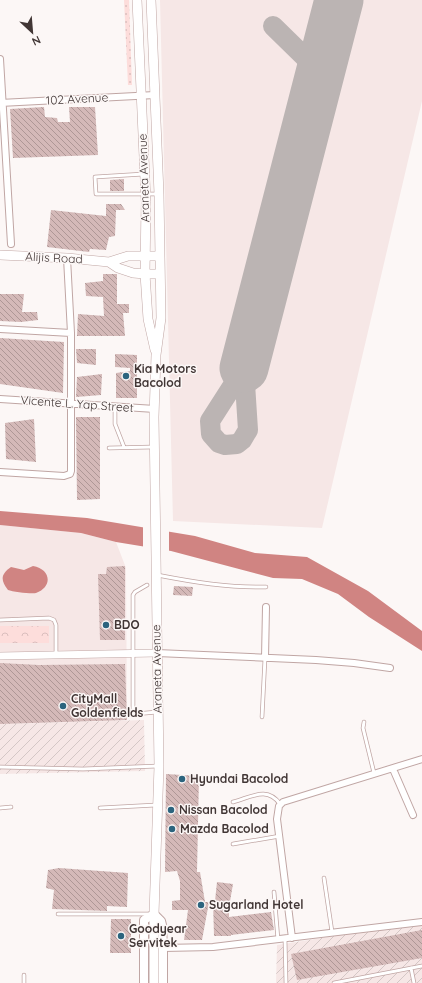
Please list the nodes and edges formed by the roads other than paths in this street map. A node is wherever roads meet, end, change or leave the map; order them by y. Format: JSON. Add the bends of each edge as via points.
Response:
{"nodes":[{"id":1,"x":137,"y":0,"type":"edge"},
{"id":2,"x":151,"y":0,"type":"edge"},
{"id":3,"x":0,"y":59,"type":"edge"},
{"id":4,"x":141,"y":95,"type":"junction"},
{"id":5,"x":155,"y":95,"type":"junction"},
{"id":6,"x":2,"y":103,"type":"edge"},
{"id":7,"x":3,"y":173,"type":"edge"},
{"id":8,"x":145,"y":174,"type":"junction"},
{"id":9,"x":145,"y":193,"type":"junction"},
{"id":10,"x":159,"y":194,"type":"junction"},
{"id":11,"x":11,"y":244,"type":"dead end"},
{"id":12,"x":0,"y":255,"type":"edge"},
{"id":13,"x":145,"y":256,"type":"junction"},
{"id":14,"x":160,"y":256,"type":"junction"},
{"id":15,"x":66,"y":258,"type":"junction"},
{"id":16,"x":109,"y":262,"type":"junction"},
{"id":17,"x":145,"y":274,"type":"junction"},
{"id":18,"x":160,"y":274,"type":"junction"},
{"id":19,"x":0,"y":329,"type":"edge"},
{"id":20,"x":71,"y":333,"type":"junction"},
{"id":21,"x":156,"y":355,"type":"junction"},
{"id":22,"x":0,"y":399,"type":"edge"},
{"id":23,"x":71,"y":403,"type":"junction"},
{"id":24,"x":115,"y":407,"type":"junction"},
{"id":25,"x":155,"y":410,"type":"junction"},
{"id":26,"x":155,"y":447,"type":"junction"},
{"id":27,"x":110,"y":448,"type":"dead end"},
{"id":28,"x":124,"y":448,"type":"junction"},
{"id":29,"x":0,"y":472,"type":"edge"},
{"id":30,"x":157,"y":575,"type":"junction"},
{"id":31,"x":147,"y":585,"type":"dead end"},
{"id":32,"x":266,"y":587,"type":"dead end"},
{"id":33,"x":266,"y":607,"type":"dead end"},
{"id":34,"x":0,"y":620,"type":"edge"},
{"id":35,"x":133,"y":653,"type":"junction"},
{"id":36,"x":157,"y":653,"type":"junction"},
{"id":37,"x":56,"y":655,"type":"junction"},
{"id":38,"x":0,"y":656,"type":"edge"},
{"id":39,"x":265,"y":658,"type":"junction"},
{"id":40,"x":390,"y":668,"type":"dead end"},
{"id":41,"x":158,"y":712,"type":"junction"},
{"id":42,"x":262,"y":717,"type":"dead end"},
{"id":43,"x":364,"y":722,"type":"dead end"},
{"id":44,"x":422,"y":759,"type":"edge"},
{"id":45,"x":159,"y":766,"type":"junction"},
{"id":46,"x":0,"y":767,"type":"edge"},
{"id":47,"x":393,"y":769,"type":"junction"},
{"id":48,"x":375,"y":775,"type":"junction"},
{"id":49,"x":234,"y":802,"type":"dead end"},
{"id":50,"x":280,"y":804,"type":"junction"},
{"id":51,"x":158,"y":805,"type":"junction"},
{"id":52,"x":11,"y":807,"type":"dead end"},
{"id":53,"x":0,"y":808,"type":"edge"},
{"id":54,"x":100,"y":808,"type":"dead end"},
{"id":55,"x":413,"y":815,"type":"dead end"},
{"id":56,"x":280,"y":836,"type":"junction"},
{"id":57,"x":233,"y":844,"type":"dead end"},
{"id":58,"x":324,"y":878,"type":"dead end"},
{"id":59,"x":274,"y":892,"type":"dead end"},
{"id":60,"x":58,"y":914,"type":"dead end"},
{"id":61,"x":154,"y":914,"type":"junction"},
{"id":62,"x":422,"y":922,"type":"edge"},
{"id":63,"x":332,"y":934,"type":"junction"},
{"id":64,"x":292,"y":938,"type":"junction"},
{"id":65,"x":282,"y":940,"type":"junction"},
{"id":66,"x":163,"y":948,"type":"junction"},
{"id":67,"x":422,"y":966,"type":"edge"},
{"id":68,"x":411,"y":968,"type":"junction"},
{"id":69,"x":24,"y":975,"type":"dead end"},
{"id":70,"x":24,"y":983,"type":"edge"},
{"id":71,"x":144,"y":983,"type":"edge"},
{"id":72,"x":154,"y":983,"type":"edge"},
{"id":73,"x":163,"y":983,"type":"edge"},
{"id":74,"x":286,"y":983,"type":"edge"},
{"id":75,"x":334,"y":983,"type":"edge"},
{"id":76,"x":414,"y":983,"type":"edge"}],
"edges":[{"from":1,"to":4,"type":"main road","name":"Araneta Avenue"},
{"from":2,"to":5,"type":"main road","name":"Araneta Avenue"},
{"from":3,"to":6,"type":"street"},
{"from":4,"to":5,"type":"street","name":"102 Avenue"},
{"from":4,"to":6,"type":"street","name":"102 Avenue"},
{"from":4,"to":8,"type":"main road","name":"Araneta Avenue"},
{"from":5,"to":10,"type":"main road","name":"Araneta Avenue"},
{"from":6,"to":7,"type":"street"},
{"from":7,"to":11,"type":"street"},
{"from":8,"to":9,"type":"main road","name":"Araneta Avenue"},
{"from":8,"to":9,"type":"lane","via":[[95,177],[96,194]]},
{"from":9,"to":10,"type":"lane"},
{"from":9,"to":13,"type":"main road","name":"Araneta Avenue"},
{"from":10,"to":14,"type":"main road","name":"Araneta Avenue"},
{"from":12,"to":15,"type":"main road","name":"Alijis Road"},
{"from":13,"to":14,"type":"main road","name":"Alijis Road"},
{"from":13,"to":16,"type":"main road","name":"Alijis Road","via":[[128,256]]},
{"from":13,"to":17,"type":"main road","name":"Araneta Avenue"},
{"from":14,"to":18,"type":"main road","name":"Araneta Avenue"},
{"from":15,"to":16,"type":"main road","name":"Alijis Road"},
{"from":15,"to":20,"type":"street"},
{"from":16,"to":17,"type":"main road","name":"Alijis Road","via":[[126,271]]},
{"from":17,"to":18,"type":"main road","name":"Alijis Road"},
{"from":17,"to":21,"type":"main road","name":"Araneta Avenue","via":[[148,319]]},
{"from":18,"to":21,"type":"main road","name":"Araneta Avenue","via":[[161,318]]},
{"from":19,"to":20,"type":"street"},
{"from":20,"to":23,"type":"street"},
{"from":21,"to":25,"type":"main road","name":"Araneta Avenue"},
{"from":22,"to":23,"type":"street","name":"Vicente L. Yap Street"},
{"from":23,"to":24,"type":"street","name":"Vicente L. Yap Street"},
{"from":23,"to":29,"type":"street","via":[[70,474],[64,476]]},
{"from":24,"to":25,"type":"street","name":"Vicente L. Yap Street"},
{"from":24,"to":28,"type":"lane","via":[[115,424]]},
{"from":25,"to":26,"type":"main road","name":"Araneta Avenue"},
{"from":26,"to":28,"type":"lane"},
{"from":26,"to":30,"type":"main road","name":"Araneta Avenue"},
{"from":27,"to":28,"type":"lane"},
{"from":30,"to":32,"type":"lane","via":[[205,584],[244,588]]},
{"from":30,"to":36,"type":"main road","name":"Araneta Avenue"},
{"from":31,"to":35,"type":"lane","via":[[133,595]]},
{"from":33,"to":39,"type":"street"},
{"from":34,"to":37,"type":"lane","via":[[54,620]]},
{"from":35,"to":36,"type":"street"},
{"from":35,"to":37,"type":"street"},
{"from":35,"to":41,"type":"lane","via":[[133,713]]},
{"from":36,"to":39,"type":"street"},
{"from":36,"to":41,"type":"main road","name":"Araneta Avenue"},
{"from":37,"to":38,"type":"street"},
{"from":39,"to":40,"type":"street","via":[[354,663]]},
{"from":39,"to":42,"type":"lane"},
{"from":41,"to":45,"type":"main road","name":"Araneta Avenue"},
{"from":43,"to":48,"type":"lane","via":[[363,728]]},
{"from":44,"to":47,"type":"street"},
{"from":45,"to":46,"type":"lane","via":[[83,769]]},
{"from":45,"to":51,"type":"main road","name":"Araneta Avenue"},
{"from":47,"to":48,"type":"street"},
{"from":47,"to":55,"type":"street"},
{"from":48,"to":50,"type":"street"},
{"from":49,"to":50,"type":"lane","via":[[265,793],[275,797]]},
{"from":50,"to":56,"type":"street","via":[[277,808]]},
{"from":51,"to":54,"type":"lane"},
{"from":51,"to":61,"type":"main road","name":"Araneta Avenue"},
{"from":52,"to":53,"type":"lane"},
{"from":56,"to":57,"type":"lane"},
{"from":56,"to":64,"type":"street"},
{"from":58,"to":63,"type":"lane"},
{"from":59,"to":65,"type":"lane"},
{"from":60,"to":61,"type":"lane"},
{"from":61,"to":66,"type":"main road","via":[[161,922]]},
{"from":61,"to":71,"type":"main road","via":[[144,920]]},
{"from":61,"to":72,"type":"main road","name":"Araneta Avenue"},
{"from":62,"to":63,"type":"street"},
{"from":63,"to":64,"type":"street"},
{"from":64,"to":65,"type":"street"},
{"from":65,"to":66,"type":"street","via":[[213,947]]},
{"from":65,"to":74,"type":"lane"},
{"from":66,"to":73,"type":"main road"},
{"from":67,"to":68,"type":"lane"},
{"from":68,"to":75,"type":"lane"},
{"from":68,"to":76,"type":"lane"},
{"from":69,"to":70,"type":"lane"}]}
